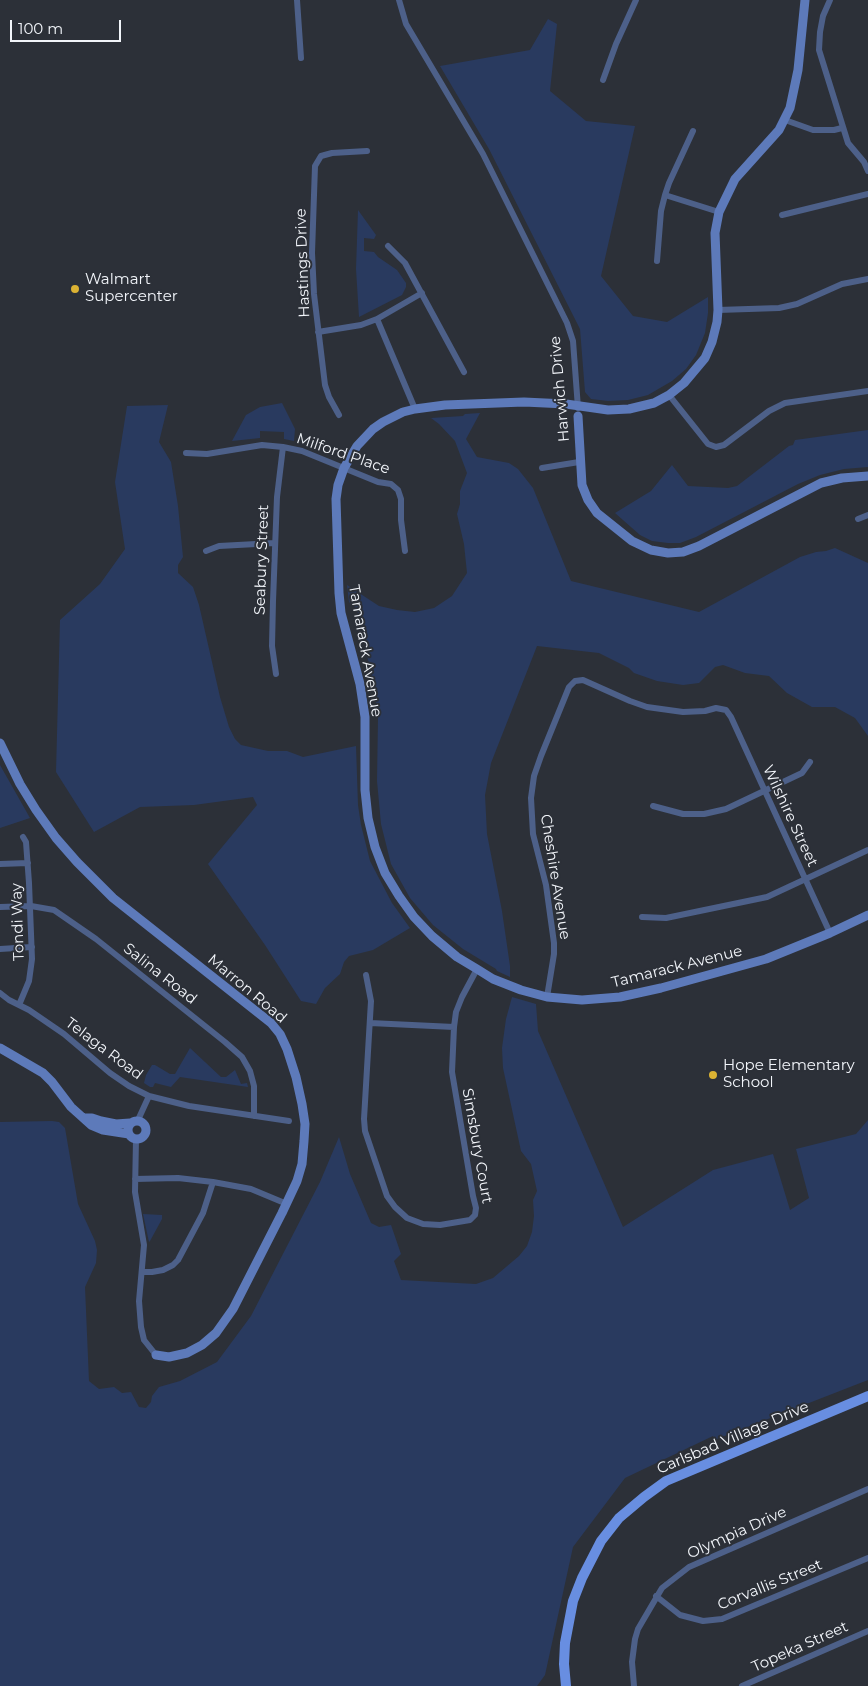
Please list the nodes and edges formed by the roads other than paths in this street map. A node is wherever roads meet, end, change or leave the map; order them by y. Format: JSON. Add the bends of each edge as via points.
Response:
{"nodes":[{"id":1,"x":297,"y":0,"type":"edge"},
{"id":2,"x":399,"y":0,"type":"edge"},
{"id":3,"x":636,"y":0,"type":"edge"},
{"id":4,"x":805,"y":0,"type":"edge"},
{"id":5,"x":830,"y":0,"type":"edge"},
{"id":6,"x":301,"y":58,"type":"dead end"},
{"id":7,"x":603,"y":80,"type":"dead end"},
{"id":8,"x":785,"y":120,"type":"junction"},
{"id":9,"x":842,"y":128,"type":"junction"},
{"id":10,"x":693,"y":131,"type":"dead end"},
{"id":11,"x":367,"y":151,"type":"dead end"},
{"id":12,"x":868,"y":171,"type":"edge"},
{"id":13,"x":868,"y":194,"type":"edge"},
{"id":14,"x":665,"y":195,"type":"junction"},
{"id":15,"x":719,"y":212,"type":"junction"},
{"id":16,"x":782,"y":215,"type":"dead end"},
{"id":17,"x":388,"y":246,"type":"dead end"},
{"id":18,"x":657,"y":261,"type":"dead end"},
{"id":19,"x":868,"y":279,"type":"edge"},
{"id":20,"x":422,"y":293,"type":"junction"},
{"id":21,"x":718,"y":310,"type":"junction"},
{"id":22,"x":376,"y":320,"type":"junction"},
{"id":23,"x":318,"y":332,"type":"junction"},
{"id":24,"x":464,"y":372,"type":"dead end"},
{"id":25,"x":868,"y":390,"type":"edge"},
{"id":26,"x":669,"y":395,"type":"junction"},
{"id":27,"x":578,"y":406,"type":"junction"},
{"id":28,"x":415,"y":408,"type":"junction"},
{"id":29,"x":339,"y":415,"type":"dead end"},
{"id":30,"x":578,"y":416,"type":"joint"},
{"id":31,"x":283,"y":447,"type":"junction"},
{"id":32,"x":186,"y":452,"type":"dead end"},
{"id":33,"x":579,"y":462,"type":"junction"},
{"id":34,"x":344,"y":468,"type":"junction"},
{"id":35,"x":542,"y":468,"type":"dead end"},
{"id":36,"x":868,"y":476,"type":"edge"},
{"id":37,"x":868,"y":515,"type":"edge"},
{"id":38,"x":858,"y":519,"type":"dead end"},
{"id":39,"x":275,"y":543,"type":"junction"},
{"id":40,"x":405,"y":551,"type":"dead end"},
{"id":41,"x":206,"y":552,"type":"dead end"},
{"id":42,"x":276,"y":674,"type":"dead end"},
{"id":43,"x":726,"y":710,"type":"joint"},
{"id":44,"x":0,"y":743,"type":"edge"},
{"id":45,"x":810,"y":762,"type":"dead end"},
{"id":46,"x":764,"y":791,"type":"junction"},
{"id":47,"x":654,"y":806,"type":"dead end"},
{"id":48,"x":23,"y":837,"type":"dead end"},
{"id":49,"x":868,"y":850,"type":"edge"},
{"id":50,"x":28,"y":863,"type":"junction"},
{"id":51,"x":0,"y":864,"type":"edge"},
{"id":52,"x":805,"y":879,"type":"junction"},
{"id":53,"x":31,"y":906,"type":"junction"},
{"id":54,"x":0,"y":907,"type":"edge"},
{"id":55,"x":868,"y":915,"type":"edge"},
{"id":56,"x":642,"y":917,"type":"dead end"},
{"id":57,"x":830,"y":933,"type":"junction"},
{"id":58,"x":0,"y":948,"type":"edge"},
{"id":59,"x":32,"y":948,"type":"junction"},
{"id":60,"x":477,"y":969,"type":"junction"},
{"id":61,"x":366,"y":975,"type":"dead end"},
{"id":62,"x":0,"y":993,"type":"edge"},
{"id":63,"x":548,"y":997,"type":"junction"},
{"id":64,"x":19,"y":1005,"type":"junction"},
{"id":65,"x":370,"y":1023,"type":"junction"},
{"id":66,"x":454,"y":1027,"type":"junction"},
{"id":67,"x":0,"y":1048,"type":"edge"},
{"id":68,"x":149,"y":1096,"type":"junction"},
{"id":69,"x":254,"y":1116,"type":"junction"},
{"id":70,"x":85,"y":1118,"type":"junction"},
{"id":71,"x":134,"y":1122,"type":"junction"},
{"id":72,"x":289,"y":1122,"type":"dead end"},
{"id":73,"x":132,"y":1136,"type":"junction"},
{"id":74,"x":135,"y":1179,"type":"junction"},
{"id":75,"x":213,"y":1182,"type":"junction"},
{"id":76,"x":287,"y":1204,"type":"junction"},
{"id":77,"x":142,"y":1272,"type":"junction"},
{"id":78,"x":156,"y":1355,"type":"joint"},
{"id":79,"x":868,"y":1396,"type":"edge"},
{"id":80,"x":868,"y":1489,"type":"edge"},
{"id":81,"x":868,"y":1558,"type":"edge"},
{"id":82,"x":656,"y":1596,"type":"junction"},
{"id":83,"x":868,"y":1631,"type":"edge"},
{"id":84,"x":566,"y":1686,"type":"edge"},
{"id":85,"x":634,"y":1686,"type":"edge"},
{"id":86,"x":742,"y":1686,"type":"edge"}],
"edges":[{"from":1,"to":6,"type":"street"},
{"from":2,"to":27,"type":"street","name":"Harwich Drive","via":[[406,24],[484,154],[567,323],[573,341]]},
{"from":3,"to":7,"type":"street"},
{"from":4,"to":8,"type":"main road","name":"Tamarack Avenue","via":[[795,90]]},
{"from":5,"to":9,"type":"street","via":[[823,16],[819,50]]},
{"from":8,"to":9,"type":"street","via":[[812,130]]},
{"from":8,"to":15,"type":"main road","name":"Tamarack Avenue","via":[[735,178]]},
{"from":9,"to":12,"type":"street"},
{"from":10,"to":14,"type":"street"},
{"from":11,"to":23,"type":"street","name":"Hastings Drive","via":[[321,156],[315,166],[312,253]]},
{"from":13,"to":16,"type":"street"},
{"from":14,"to":15,"type":"street"},
{"from":14,"to":18,"type":"street"},
{"from":15,"to":21,"type":"main road","name":"Tamarack Avenue","via":[[715,233]]},
{"from":17,"to":20,"type":"street","via":[[405,263]]},
{"from":19,"to":21,"type":"street","via":[[842,284],[797,304],[779,308]]},
{"from":20,"to":22,"type":"street"},
{"from":20,"to":24,"type":"street"},
{"from":21,"to":26,"type":"main road","name":"Tamarack Avenue","via":[[712,342],[705,358]]},
{"from":22,"to":23,"type":"street"},
{"from":22,"to":28,"type":"street"},
{"from":23,"to":29,"type":"street","name":"Hastings Drive","via":[[325,385]]},
{"from":25,"to":26,"type":"street","via":[[785,403],[724,445],[716,447],[708,444]]},
{"from":26,"to":27,"type":"main road","name":"Tamarack Avenue","via":[[654,403],[629,409]]},
{"from":27,"to":28,"type":"main road","name":"Tamarack Avenue","via":[[524,402]]},
{"from":27,"to":30,"type":"street","name":"Harwich Drive"},
{"from":28,"to":34,"type":"main road","name":"Tamarack Avenue","via":[[373,429],[357,446]]},
{"from":30,"to":33,"type":"main road","name":"Harwich Drive"},
{"from":31,"to":32,"type":"street","name":"Milford Place","via":[[262,445],[207,454]]},
{"from":31,"to":34,"type":"street","name":"Milford Place"},
{"from":31,"to":39,"type":"street","name":"Seabury Street"},
{"from":33,"to":35,"type":"street"},
{"from":33,"to":36,"type":"main road","name":"Harwich Drive","via":[[582,485],[597,513],[632,541],[651,550],[668,553],[699,546],[821,484]]},
{"from":34,"to":40,"type":"street","name":"Milford Place","via":[[391,484],[398,490],[402,499]]},
{"from":34,"to":60,"type":"main road","name":"Tamarack Avenue","via":[[336,499],[338,593],[365,717],[365,790],[375,847],[386,873],[414,917],[457,957]]},
{"from":37,"to":38,"type":"street"},
{"from":39,"to":41,"type":"street","via":[[219,546]]},
{"from":39,"to":42,"type":"street","name":"Seabury Street","via":[[272,646]]},
{"from":43,"to":46,"type":"street","name":"Wilshire Street"},
{"from":43,"to":63,"type":"street","name":"Cheshire Avenue","via":[[683,712],[647,707],[584,680],[575,681],[569,688],[534,776],[531,798],[533,834],[546,885],[554,943]]},
{"from":44,"to":76,"type":"main road","name":"Marron Road","via":[[36,810],[92,880],[280,1034],[296,1077],[305,1124],[302,1164]]},
{"from":45,"to":46,"type":"street","via":[[802,774]]},
{"from":46,"to":47,"type":"street","via":[[726,809],[704,814],[683,814]]},
{"from":46,"to":52,"type":"street","name":"Wilshire Street"},
{"from":48,"to":50,"type":"street","name":"Tondi Way"},
{"from":49,"to":52,"type":"street"},
{"from":50,"to":51,"type":"street"},
{"from":50,"to":53,"type":"street","name":"Tondi Way"},
{"from":52,"to":56,"type":"street","via":[[752,901],[666,918]]},
{"from":52,"to":57,"type":"street","name":"Wilshire Street"},
{"from":53,"to":54,"type":"street","name":"Salina Road"},
{"from":53,"to":59,"type":"street","name":"Tondi Way"},
{"from":53,"to":69,"type":"street","name":"Salina Road","via":[[54,910],[72,921],[242,1057],[254,1086]]},
{"from":55,"to":57,"type":"main road","name":"Tamarack Avenue"},
{"from":57,"to":63,"type":"main road","name":"Tamarack Avenue","via":[[766,959],[661,988],[620,997],[582,1000]]},
{"from":58,"to":59,"type":"street"},
{"from":59,"to":64,"type":"street","name":"Tondi Way","via":[[30,981]]},
{"from":60,"to":63,"type":"main road","name":"Tamarack Avenue","via":[[493,979]]},
{"from":60,"to":66,"type":"street","name":"Simsbury Court","via":[[456,1012]]},
{"from":61,"to":65,"type":"street","name":"Simsbury Court","via":[[371,1001]]},
{"from":62,"to":64,"type":"street","name":"Telaga Road"},
{"from":64,"to":68,"type":"street","name":"Telaga Road","via":[[64,1034],[110,1073]]},
{"from":65,"to":66,"type":"street"},
{"from":65,"to":66,"type":"street","name":"Simsbury Court","via":[[366,1131],[387,1196],[407,1218],[422,1224],[470,1220],[475,1215],[453,1082]]},
{"from":67,"to":70,"type":"main road","via":[[42,1073],[71,1107]]},
{"from":68,"to":69,"type":"street","name":"Telaga Road"},
{"from":68,"to":71,"type":"street"},
{"from":69,"to":72,"type":"street","name":"Telaga Road"},
{"from":70,"to":71,"type":"main road","via":[[116,1124]]},
{"from":70,"to":73,"type":"main road","via":[[97,1128]]},
{"from":71,"to":73,"type":"main road","via":[[128,1128]]},
{"from":71,"to":73,"type":"main road","via":[[145,1125],[146,1131],[143,1136]]},
{"from":73,"to":74,"type":"street"},
{"from":74,"to":75,"type":"street","via":[[178,1178]]},
{"from":74,"to":77,"type":"street","via":[[136,1206],[144,1245]]},
{"from":75,"to":76,"type":"street","via":[[251,1189]]},
{"from":75,"to":77,"type":"street","via":[[203,1213],[178,1260],[163,1270]]},
{"from":76,"to":78,"type":"main road","name":"Marron Road","via":[[233,1309],[216,1332],[187,1353],[168,1357]]},
{"from":77,"to":78,"type":"street","via":[[140,1327],[144,1340]]},
{"from":79,"to":84,"type":"main road","name":"Carlsbad Village Drive","via":[[666,1481],[619,1518],[601,1541],[574,1601],[565,1643]]},
{"from":80,"to":82,"type":"street","name":"Olympia Drive","via":[[689,1567]]},
{"from":81,"to":82,"type":"street","name":"Corvallis Street","via":[[722,1619],[703,1621],[680,1615]]},
{"from":82,"to":85,"type":"street","name":"Olympia Drive","via":[[635,1639],[632,1662]]},
{"from":83,"to":86,"type":"street","name":"Topeka Street"}]}
